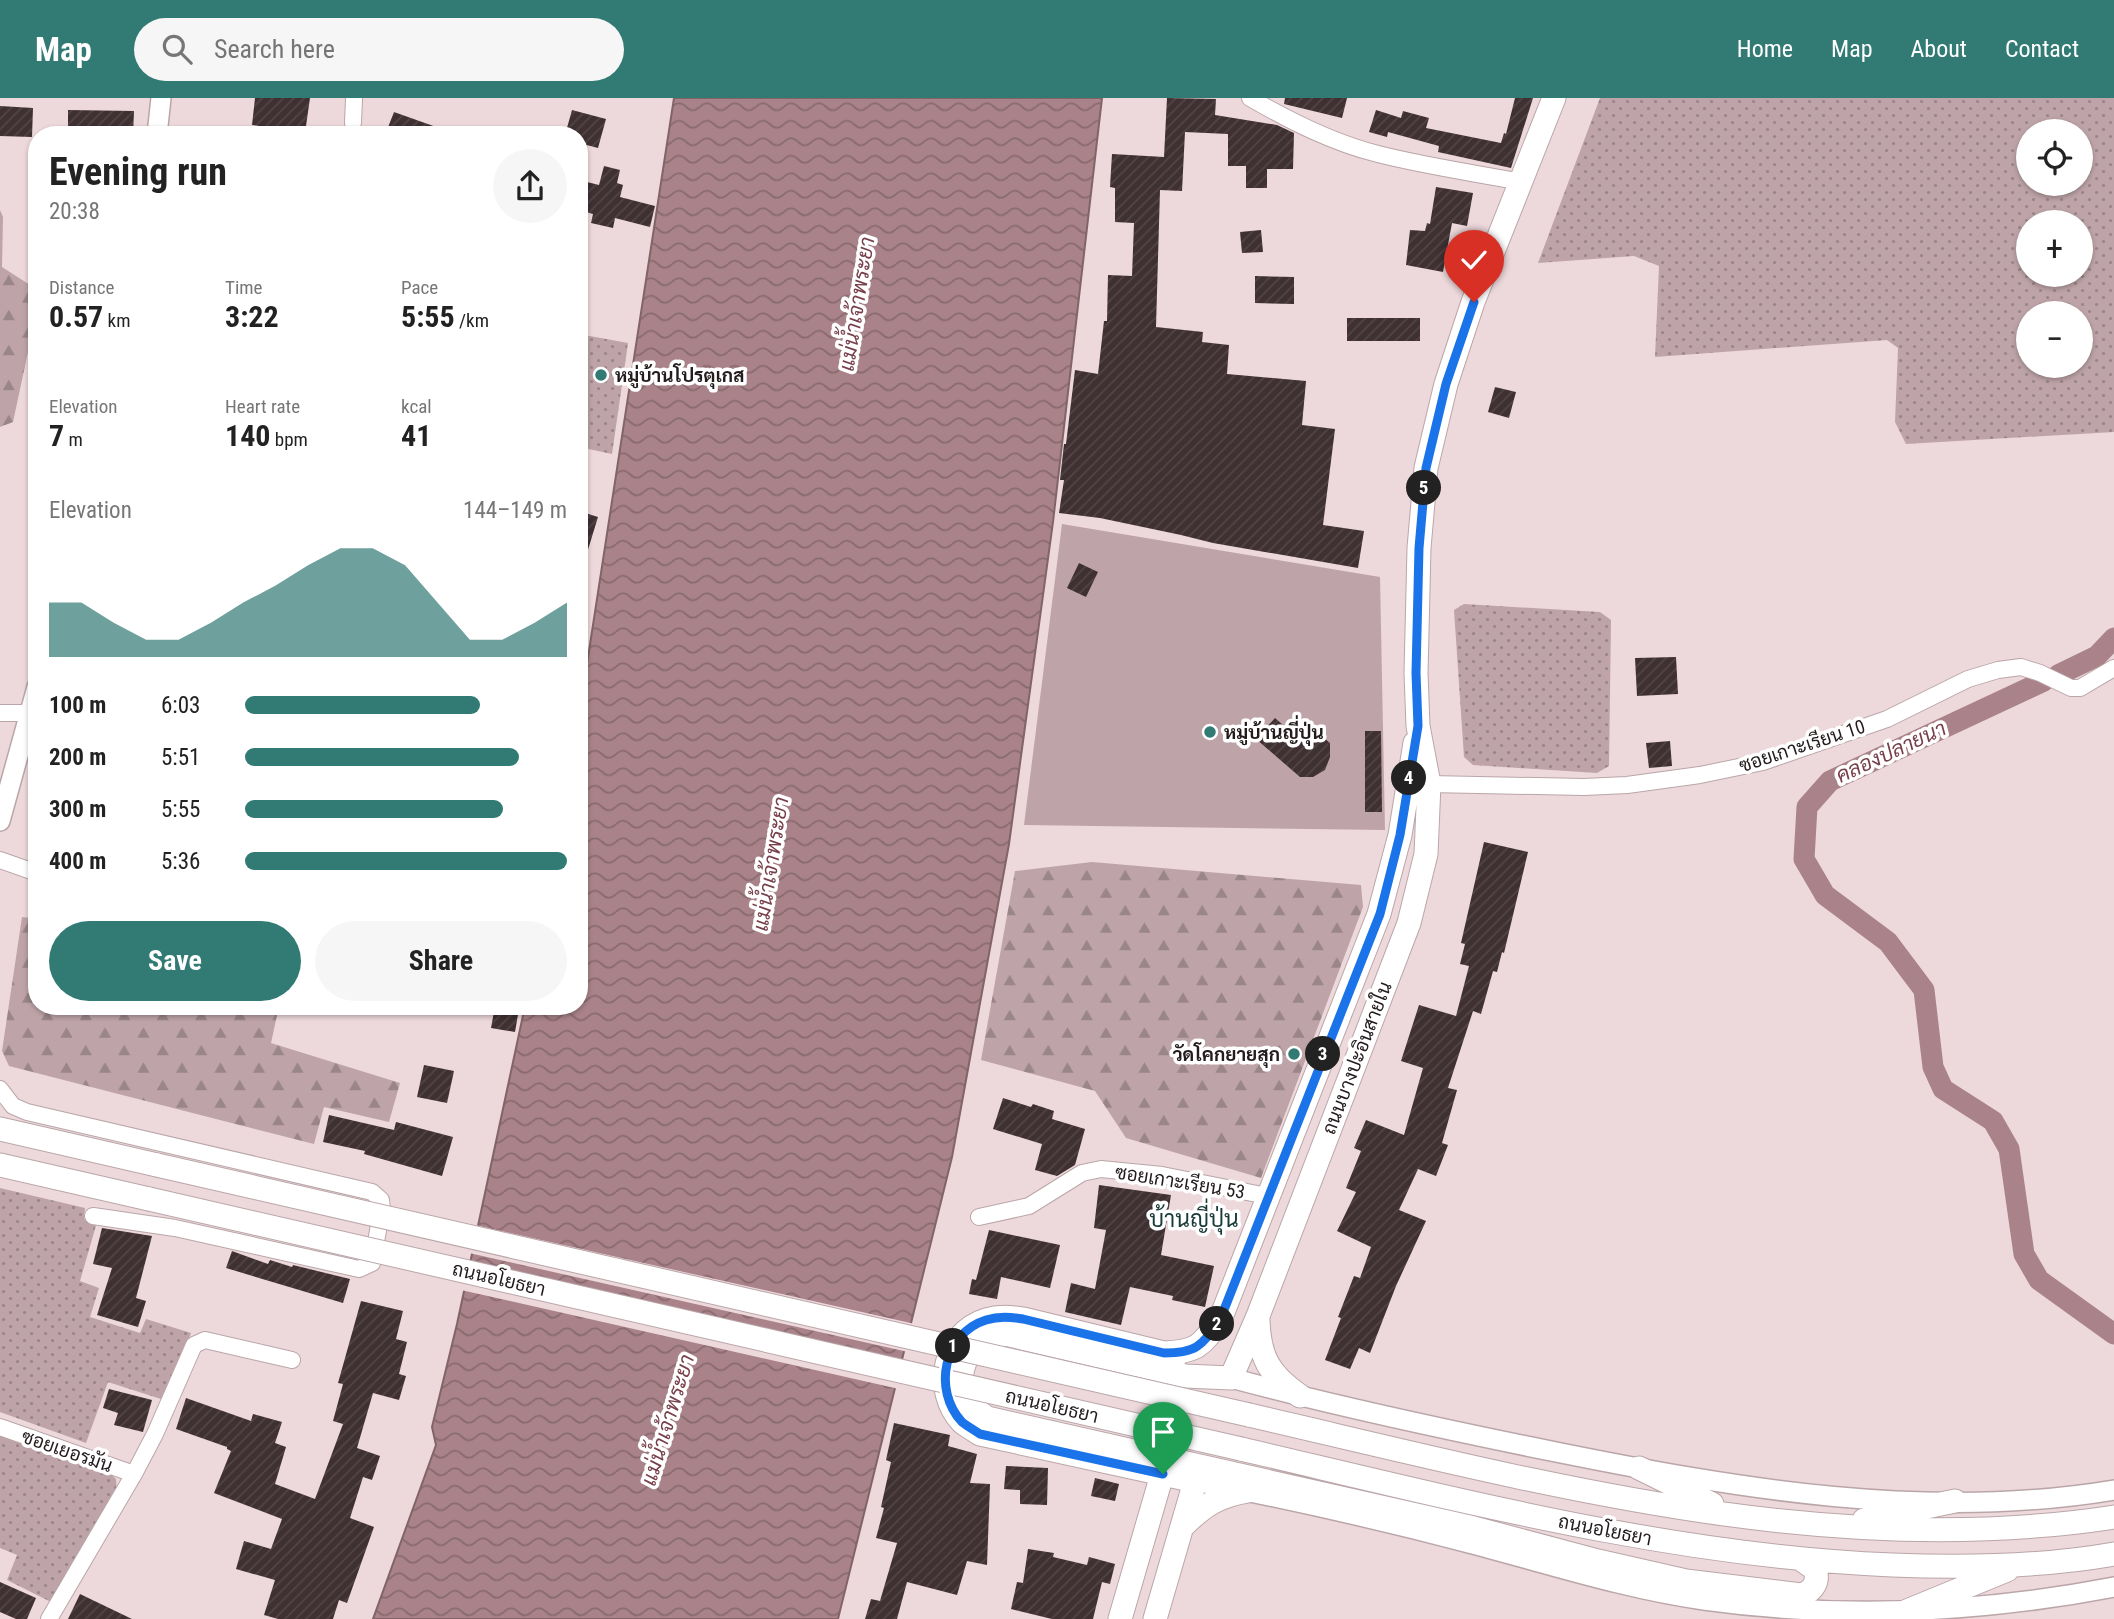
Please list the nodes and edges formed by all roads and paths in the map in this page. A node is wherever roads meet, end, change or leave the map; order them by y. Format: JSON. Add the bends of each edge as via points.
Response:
{"nodes":[{"id":1,"x":161,"y":98,"type":"edge"},
{"id":2,"x":354,"y":98,"type":"edge"},
{"id":3,"x":1250,"y":98,"type":"edge"},
{"id":4,"x":1554,"y":98,"type":"edge"},
{"id":5,"x":353,"y":123,"type":"dead end"},
{"id":6,"x":158,"y":126,"type":"edge"},
{"id":7,"x":1522,"y":182,"type":"junction"},
{"id":8,"x":2114,"y":668,"type":"edge"},
{"id":9,"x":0,"y":713,"type":"edge"},
{"id":10,"x":28,"y":713,"type":"edge"},
{"id":11,"x":28,"y":720,"type":"edge"},
{"id":12,"x":1418,"y":726,"type":"junction"},
{"id":13,"x":1429,"y":784,"type":"junction"},
{"id":14,"x":0,"y":821,"type":"edge"},
{"id":15,"x":0,"y":860,"type":"edge"},
{"id":16,"x":28,"y":870,"type":"edge"},
{"id":17,"x":0,"y":1089,"type":"edge"},
{"id":18,"x":0,"y":1129,"type":"edge"},
{"id":19,"x":0,"y":1165,"type":"edge"},
{"id":20,"x":1267,"y":1196,"type":"junction"},
{"id":21,"x":93,"y":1216,"type":"dead end"},
{"id":22,"x":979,"y":1217,"type":"dead end"},
{"id":23,"x":1258,"y":1316,"type":"junction"},
{"id":24,"x":1164,"y":1353,"type":"junction"},
{"id":25,"x":292,"y":1360,"type":"dead end"},
{"id":26,"x":1231,"y":1378,"type":"junction"},
{"id":27,"x":1300,"y":1396,"type":"junction"},
{"id":28,"x":0,"y":1427,"type":"edge"},
{"id":29,"x":1165,"y":1466,"type":"junction"},
{"id":30,"x":1125,"y":1467,"type":"junction"},
{"id":31,"x":1639,"y":1468,"type":"junction"},
{"id":32,"x":1198,"y":1473,"type":"junction"},
{"id":33,"x":134,"y":1474,"type":"junction"},
{"id":34,"x":2114,"y":1490,"type":"edge"},
{"id":35,"x":1248,"y":1491,"type":"junction"},
{"id":36,"x":1955,"y":1501,"type":"junction"},
{"id":37,"x":1735,"y":1516,"type":"junction"},
{"id":38,"x":2114,"y":1517,"type":"edge"},
{"id":39,"x":1834,"y":1526,"type":"junction"},
{"id":40,"x":1147,"y":1527,"type":"junction"},
{"id":41,"x":1182,"y":1528,"type":"junction"},
{"id":42,"x":2114,"y":1554,"type":"edge"},
{"id":43,"x":1802,"y":1560,"type":"junction"},
{"id":44,"x":2020,"y":1565,"type":"junction"},
{"id":45,"x":2114,"y":1587,"type":"edge"},
{"id":46,"x":1907,"y":1611,"type":"junction"},
{"id":47,"x":49,"y":1619,"type":"edge"},
{"id":48,"x":1120,"y":1619,"type":"edge"},
{"id":49,"x":1155,"y":1619,"type":"edge"}],
"edges":[{"from":1,"to":6,"type":"street"},
{"from":2,"to":5,"type":"street"},
{"from":3,"to":7,"type":"street","via":[[1306,127],[1377,154]]},
{"from":4,"to":7,"type":"main road","name":"ถนนบางปะอินสายใน"},
{"from":7,"to":12,"type":"main road","name":"ถนนบางปะอินสายใน","via":[[1446,384],[1426,468],[1419,548]]},
{"from":8,"to":13,"type":"street","name":"ซอยเกาะเรียน 10","via":[[2080,688],[2021,667],[1998,670],[1968,679],[1875,723],[1763,762],[1700,775],[1584,787]]},
{"from":9,"to":10,"type":"street"},
{"from":11,"to":14,"type":"street"},
{"from":12,"to":13,"type":"main road","name":"ถนนบางปะอินสายใน"},
{"from":12,"to":20,"type":"main road","name":"ถนนบางปะอินสายใน","via":[[1400,835],[1380,914]]},
{"from":13,"to":23,"type":"main road","name":"ถนนบางปะอินสายใน","via":[[1426,854],[1409,923]]},
{"from":15,"to":16,"type":"street"},
{"from":17,"to":21,"type":"street","via":[[13,1106],[27,1112],[372,1192],[381,1200],[382,1209],[372,1263],[359,1269],[174,1228]]},
{"from":18,"to":37,"type":"main road","name":"ถนนอโยธยา","bridge":true,"via":[[1483,1469]]},
{"from":19,"to":43,"type":"main road","name":"ถนนอโยธยา","bridge":true,"via":[[1630,1536]]},
{"from":20,"to":22,"type":"street","name":"ซอยเกาะเรียน 53","via":[[1162,1175],[1101,1169],[1082,1173],[1029,1206]]},
{"from":20,"to":24,"type":"main road","name":"ถนนบางปะอินสายใน","via":[[1220,1320],[1204,1342],[1187,1353]]},
{"from":23,"to":26,"type":"main road","name":"ถนนบางปะอินสายใน"},
{"from":23,"to":27,"type":"main road","via":[[1258,1335],[1270,1370]]},
{"from":24,"to":26,"type":"main road","name":"ถนนบางปะอินสายใน"},
{"from":24,"to":30,"type":"main road","name":"ถนนบางปะอินสายใน","via":[[1004,1316],[984,1320],[966,1331],[945,1365],[950,1405],[980,1434]]},
{"from":25,"to":33,"type":"street","via":[[205,1340],[194,1345]]},
{"from":26,"to":27,"type":"street"},
{"from":26,"to":29,"type":"main road","name":"ถนนบางปะอินสายใน","via":[[1185,1377],[1005,1334],[990,1337],[968,1355],[963,1368],[965,1393],[975,1410],[987,1418]]},
{"from":27,"to":31,"type":"street"},
{"from":28,"to":33,"type":"street","name":"ซอยเยอรมัน"},
{"from":29,"to":30,"type":"main road","name":"ถนนบางปะอินสายใน"},
{"from":29,"to":32,"type":"main road","name":"ถนนบางปะอินสายใน"},
{"from":29,"to":40,"type":"main road"},
{"from":30,"to":40,"type":"main road","via":[[1146,1497]]},
{"from":31,"to":36,"type":"street","via":[[1788,1492]]},
{"from":31,"to":37,"type":"main road"},
{"from":32,"to":35,"type":"street"},
{"from":32,"to":41,"type":"main road"},
{"from":32,"to":43,"type":"main road","name":"ถนนบางปะอินสายใน","via":[[1461,1525],[1686,1581],[1801,1595],[1817,1580],[1815,1569]]},
{"from":33,"to":47,"type":"street"},
{"from":34,"to":36,"type":"street","via":[[2035,1499]]},
{"from":35,"to":41,"type":"main road","via":[[1227,1494],[1202,1507]]},
{"from":35,"to":46,"type":"street","via":[[1702,1600],[1832,1612]]},
{"from":36,"to":39,"type":"main road"},
{"from":37,"to":39,"type":"main road","name":"ถนนอโยธยา"},
{"from":38,"to":39,"type":"main road","name":"ถนนอโยธยา","via":[[1970,1530]]},
{"from":40,"to":48,"type":"main road"},
{"from":41,"to":49,"type":"main road"},
{"from":42,"to":44,"type":"main road","name":"ถนนอโยธยา"},
{"from":43,"to":44,"type":"main road","name":"ถนนอโยธยา"},
{"from":44,"to":46,"type":"main road"},
{"from":45,"to":46,"type":"street","via":[[2029,1601]]}]}
